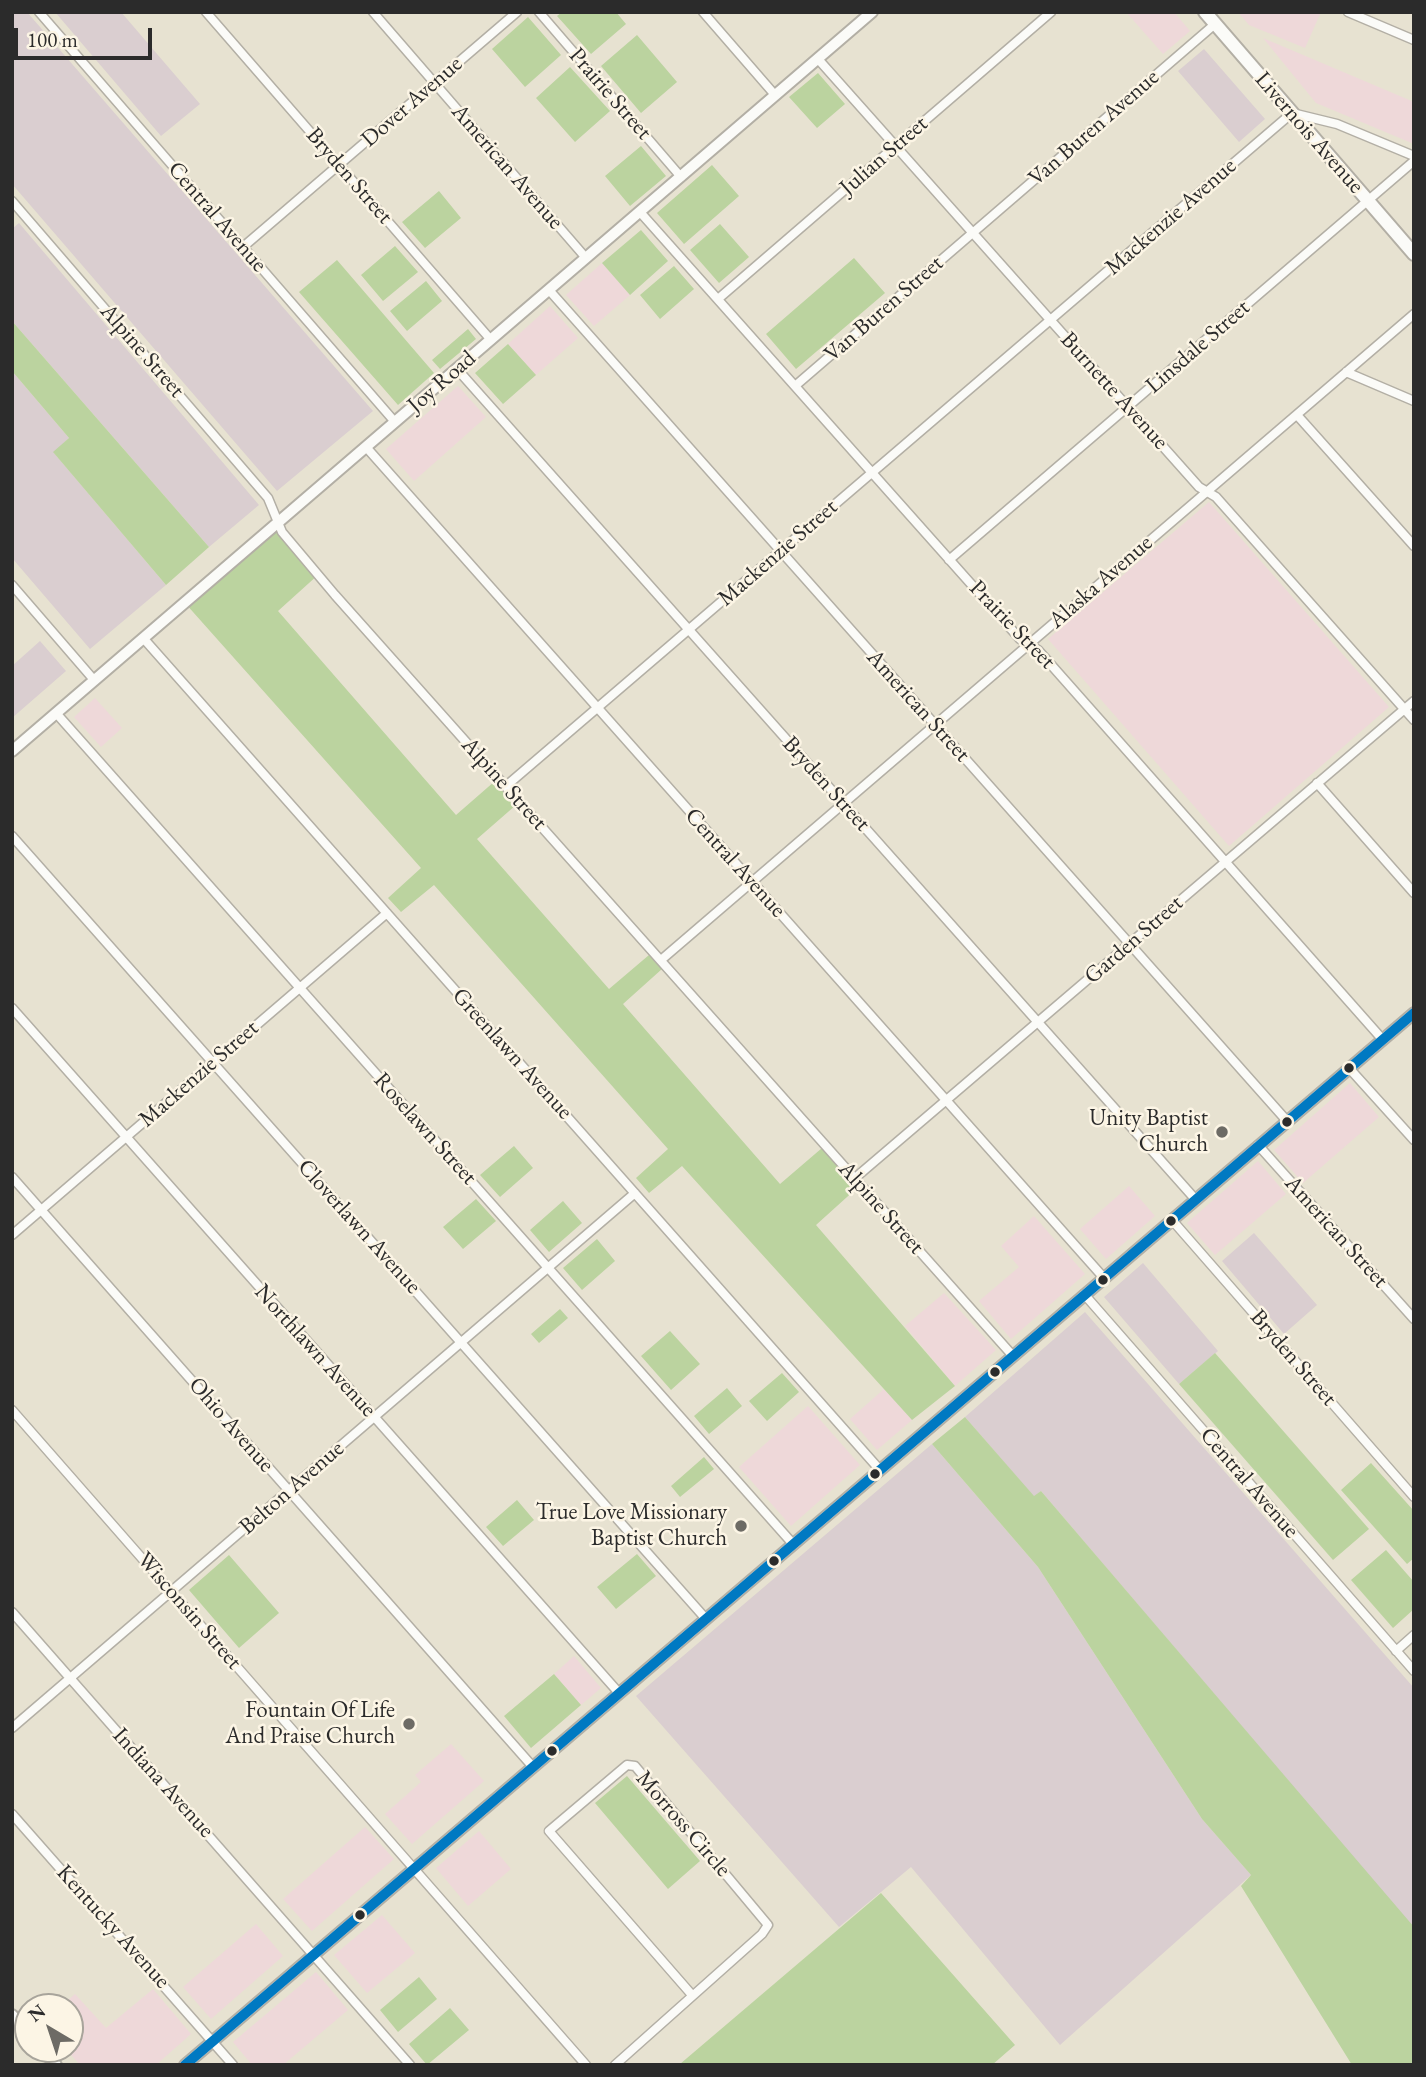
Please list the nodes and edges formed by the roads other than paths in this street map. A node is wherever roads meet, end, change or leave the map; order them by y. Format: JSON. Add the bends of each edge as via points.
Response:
{"nodes":[{"id":1,"x":40,"y":12,"type":"edge"},
{"id":2,"x":206,"y":12,"type":"edge"},
{"id":3,"x":373,"y":12,"type":"edge"},
{"id":4,"x":517,"y":12,"type":"edge"},
{"id":5,"x":538,"y":12,"type":"edge"},
{"id":6,"x":704,"y":12,"type":"edge"},
{"id":7,"x":1051,"y":12,"type":"edge"},
{"id":8,"x":1205,"y":12,"type":"edge"},
{"id":9,"x":1348,"y":12,"type":"edge"},
{"id":10,"x":871,"y":13,"type":"edge"},
{"id":11,"x":1215,"y":24,"type":"junction"},
{"id":12,"x":1414,"y":40,"type":"edge"},
{"id":13,"x":818,"y":59,"type":"junction"},
{"id":14,"x":434,"y":83,"type":"junction"},
{"id":15,"x":775,"y":95,"type":"junction"},
{"id":16,"x":1292,"y":113,"type":"junction"},
{"id":17,"x":896,"y":146,"type":"junction"},
{"id":18,"x":1414,"y":158,"type":"edge"},
{"id":19,"x":339,"y":165,"type":"junction"},
{"id":20,"x":681,"y":177,"type":"junction"},
{"id":21,"x":12,"y":201,"type":"edge"},
{"id":22,"x":1368,"y":201,"type":"junction"},
{"id":23,"x":640,"y":212,"type":"junction"},
{"id":24,"x":973,"y":233,"type":"junction"},
{"id":25,"x":243,"y":247,"type":"junction"},
{"id":26,"x":1414,"y":254,"type":"edge"},
{"id":27,"x":586,"y":258,"type":"junction"},
{"id":28,"x":549,"y":290,"type":"junction"},
{"id":29,"x":718,"y":299,"type":"junction"},
{"id":30,"x":1414,"y":314,"type":"edge"},
{"id":31,"x":1051,"y":320,"type":"junction"},
{"id":32,"x":491,"y":340,"type":"junction"},
{"id":33,"x":457,"y":369,"type":"junction"},
{"id":34,"x":1346,"y":372,"type":"junction"},
{"id":35,"x":795,"y":386,"type":"junction"},
{"id":36,"x":1414,"y":401,"type":"edge"},
{"id":37,"x":1128,"y":407,"type":"junction"},
{"id":38,"x":1297,"y":415,"type":"junction"},
{"id":39,"x":395,"y":422,"type":"junction"},
{"id":40,"x":366,"y":447,"type":"junction"},
{"id":41,"x":872,"y":473,"type":"junction"},
{"id":42,"x":1207,"y":492,"type":"junction"},
{"id":43,"x":279,"y":522,"type":"junction"},
{"id":44,"x":1414,"y":546,"type":"edge"},
{"id":45,"x":781,"y":551,"type":"junction"},
{"id":46,"x":949,"y":560,"type":"junction"},
{"id":47,"x":12,"y":585,"type":"edge"},
{"id":48,"x":689,"y":630,"type":"junction"},
{"id":49,"x":144,"y":639,"type":"junction"},
{"id":50,"x":1029,"y":645,"type":"junction"},
{"id":51,"x":94,"y":680,"type":"junction"},
{"id":52,"x":1414,"y":701,"type":"edge"},
{"id":53,"x":597,"y":708,"type":"junction"},
{"id":54,"x":1404,"y":709,"type":"junction"},
{"id":55,"x":56,"y":713,"type":"junction"},
{"id":56,"x":1414,"y":720,"type":"edge"},
{"id":57,"x":935,"y":725,"type":"junction"},
{"id":58,"x":12,"y":751,"type":"edge"},
{"id":59,"x":1317,"y":783,"type":"junction"},
{"id":60,"x":506,"y":786,"type":"junction"},
{"id":61,"x":843,"y":803,"type":"junction"},
{"id":62,"x":12,"y":836,"type":"edge"},
{"id":63,"x":1225,"y":862,"type":"junction"},
{"id":64,"x":752,"y":882,"type":"junction"},
{"id":65,"x":1414,"y":893,"type":"edge"},
{"id":66,"x":387,"y":913,"type":"junction"},
{"id":67,"x":1129,"y":944,"type":"junction"},
{"id":68,"x":661,"y":960,"type":"junction"},
{"id":69,"x":300,"y":988,"type":"junction"},
{"id":70,"x":12,"y":1008,"type":"edge"},
{"id":71,"x":1414,"y":1013,"type":"edge"},
{"id":72,"x":1038,"y":1022,"type":"junction"},
{"id":73,"x":1383,"y":1040,"type":"junction"},
{"id":74,"x":213,"y":1062,"type":"junction"},
{"id":75,"x":1349,"y":1068,"type":"junction"},
{"id":76,"x":947,"y":1100,"type":"junction"},
{"id":77,"x":1287,"y":1121,"type":"junction"},
{"id":78,"x":126,"y":1137,"type":"junction"},
{"id":79,"x":1414,"y":1140,"type":"edge"},
{"id":80,"x":1258,"y":1145,"type":"junction"},
{"id":81,"x":12,"y":1177,"type":"edge"},
{"id":82,"x":855,"y":1178,"type":"junction"},
{"id":83,"x":635,"y":1194,"type":"junction"},
{"id":84,"x":1196,"y":1200,"type":"junction"},
{"id":85,"x":41,"y":1210,"type":"junction"},
{"id":86,"x":1171,"y":1220,"type":"junction"},
{"id":87,"x":12,"y":1235,"type":"edge"},
{"id":88,"x":548,"y":1268,"type":"junction"},
{"id":89,"x":1104,"y":1278,"type":"junction"},
{"id":90,"x":1084,"y":1294,"type":"junction"},
{"id":91,"x":1414,"y":1319,"type":"edge"},
{"id":92,"x":461,"y":1342,"type":"junction"},
{"id":93,"x":1013,"y":1356,"type":"junction"},
{"id":94,"x":12,"y":1410,"type":"edge"},
{"id":95,"x":374,"y":1417,"type":"junction"},
{"id":96,"x":880,"y":1470,"type":"junction"},
{"id":97,"x":290,"y":1491,"type":"junction"},
{"id":98,"x":1414,"y":1497,"type":"edge"},
{"id":99,"x":793,"y":1544,"type":"junction"},
{"id":100,"x":172,"y":1591,"type":"junction"},
{"id":101,"x":12,"y":1612,"type":"edge"},
{"id":102,"x":706,"y":1619,"type":"junction"},
{"id":103,"x":1414,"y":1635,"type":"edge"},
{"id":104,"x":1396,"y":1651,"type":"junction"},
{"id":105,"x":1414,"y":1671,"type":"edge"},
{"id":106,"x":70,"y":1678,"type":"junction"},
{"id":107,"x":619,"y":1693,"type":"junction"},
{"id":108,"x":12,"y":1728,"type":"edge"},
{"id":109,"x":533,"y":1767,"type":"junction"},
{"id":110,"x":12,"y":1814,"type":"edge"},
{"id":111,"x":416,"y":1867,"type":"junction"},
{"id":112,"x":314,"y":1954,"type":"junction"},
{"id":113,"x":692,"y":1995,"type":"junction"},
{"id":114,"x":213,"y":2041,"type":"junction"},
{"id":115,"x":185,"y":2065,"type":"edge"},
{"id":116,"x":233,"y":2065,"type":"edge"},
{"id":117,"x":410,"y":2065,"type":"edge"},
{"id":118,"x":586,"y":2065,"type":"edge"},
{"id":119,"x":615,"y":2065,"type":"edge"}],
"edges":[{"from":1,"to":25,"type":"street","name":"Central Avenue"},
{"from":2,"to":19,"type":"street","name":"Bryden Street"},
{"from":3,"to":14,"type":"street","name":"American Avenue"},
{"from":4,"to":14,"type":"street","name":"Dover Avenue"},
{"from":5,"to":20,"type":"street","name":"Prairie Street"},
{"from":6,"to":15,"type":"street"},
{"from":7,"to":17,"type":"street","name":"Julian Street"},
{"from":8,"to":11,"type":"main road","name":"Livernois Avenue"},
{"from":9,"to":12,"type":"street"},
{"from":10,"to":13,"type":"street","name":"Joy Road"},
{"from":11,"to":16,"type":"main road","name":"Livernois Avenue"},
{"from":11,"to":24,"type":"street","name":"Van Buren Avenue"},
{"from":13,"to":15,"type":"street","name":"Joy Road"},
{"from":13,"to":17,"type":"street","name":"Burnette Avenue"},
{"from":14,"to":19,"type":"street","name":"Dover Avenue"},
{"from":14,"to":27,"type":"street","name":"American Avenue"},
{"from":15,"to":20,"type":"street","name":"Joy Road"},
{"from":16,"to":18,"type":"street","via":[[1337,124]]},
{"from":16,"to":22,"type":"main road","name":"Livernois Avenue"},
{"from":16,"to":31,"type":"street","name":"Mackenzie Avenue"},
{"from":17,"to":24,"type":"street","name":"Burnette Avenue"},
{"from":17,"to":29,"type":"street","name":"Julian Street"},
{"from":18,"to":22,"type":"street","name":"Linsdale Street"},
{"from":19,"to":25,"type":"street","name":"Dover Avenue"},
{"from":19,"to":32,"type":"street","name":"Bryden Street"},
{"from":20,"to":23,"type":"street","name":"Joy Road"},
{"from":21,"to":43,"type":"street","name":"Alpine Street","via":[[268,498]]},
{"from":22,"to":26,"type":"main road","name":"Livernois Avenue"},
{"from":22,"to":37,"type":"street","name":"Linsdale Street"},
{"from":23,"to":27,"type":"street","name":"Joy Road"},
{"from":23,"to":29,"type":"street","name":"Prairie Street"},
{"from":24,"to":31,"type":"street","name":"Burnette Avenue"},
{"from":24,"to":35,"type":"street","name":"Van Buren Street"},
{"from":25,"to":39,"type":"street","name":"Central Avenue"},
{"from":27,"to":28,"type":"street","name":"Joy Road"},
{"from":28,"to":32,"type":"street","name":"Joy Road"},
{"from":28,"to":45,"type":"street","name":"American Street"},
{"from":29,"to":35,"type":"street","name":"Prairie Street"},
{"from":30,"to":34,"type":"street","name":"Alaska Avenue"},
{"from":31,"to":37,"type":"street","name":"Burnette Avenue"},
{"from":31,"to":41,"type":"street","name":"Mackenzie Street"},
{"from":32,"to":33,"type":"street","name":"Joy Road"},
{"from":33,"to":39,"type":"street","name":"Joy Road"},
{"from":33,"to":48,"type":"street","name":"Bryden Street"},
{"from":34,"to":36,"type":"street"},
{"from":34,"to":38,"type":"street","name":"Alaska Avenue"},
{"from":35,"to":41,"type":"street","name":"Prairie Street"},
{"from":37,"to":42,"type":"street","name":"Burnette Avenue"},
{"from":37,"to":46,"type":"street","name":"Linsdale Street"},
{"from":38,"to":42,"type":"street","name":"Alaska Avenue"},
{"from":38,"to":44,"type":"street"},
{"from":39,"to":40,"type":"street","name":"Joy Road"},
{"from":40,"to":43,"type":"street","name":"Joy Road"},
{"from":40,"to":53,"type":"street","name":"Central Avenue"},
{"from":41,"to":45,"type":"street","name":"Mackenzie Street"},
{"from":41,"to":46,"type":"street","name":"Prairie Street"},
{"from":42,"to":50,"type":"street","name":"Alaska Avenue"},
{"from":42,"to":54,"type":"street","name":"Burnette Avenue"},
{"from":43,"to":49,"type":"street","name":"Joy Road"},
{"from":43,"to":60,"type":"street","name":"Alpine Street","via":[[282,532],[335,595]]},
{"from":45,"to":48,"type":"street","name":"Mackenzie Street"},
{"from":45,"to":57,"type":"street","name":"American Street"},
{"from":46,"to":50,"type":"street","name":"Prairie Street"},
{"from":47,"to":51,"type":"street"},
{"from":48,"to":53,"type":"street","name":"Mackenzie Street"},
{"from":48,"to":61,"type":"street","name":"Bryden Street"},
{"from":49,"to":51,"type":"street","name":"Joy Road"},
{"from":49,"to":66,"type":"street","name":"Greenlawn Avenue"},
{"from":50,"to":57,"type":"street","name":"Alaska Avenue"},
{"from":50,"to":63,"type":"street","name":"Prairie Street"},
{"from":51,"to":55,"type":"street","name":"Joy Road"},
{"from":52,"to":54,"type":"street","name":"Garden Street"},
{"from":53,"to":60,"type":"street","name":"Mackenzie Street"},
{"from":53,"to":64,"type":"street","name":"Central Avenue"},
{"from":54,"to":56,"type":"street","name":"Burnette Avenue"},
{"from":54,"to":59,"type":"street","name":"Garden Street"},
{"from":55,"to":58,"type":"street","name":"Joy Road"},
{"from":55,"to":69,"type":"street","name":"Roselawn Street"},
{"from":57,"to":61,"type":"street","name":"Alaska Avenue"},
{"from":57,"to":67,"type":"street","name":"American Street"},
{"from":59,"to":63,"type":"street","name":"Garden Street"},
{"from":59,"to":65,"type":"street"},
{"from":60,"to":68,"type":"street","name":"Alpine Street"},
{"from":61,"to":64,"type":"street","name":"Alaska Avenue"},
{"from":61,"to":72,"type":"street","name":"Bryden Street"},
{"from":62,"to":74,"type":"street","name":"Cloverlawn Avenue"},
{"from":63,"to":67,"type":"street","name":"Garden Street"},
{"from":63,"to":73,"type":"street","name":"Prairie Street"},
{"from":64,"to":68,"type":"street","name":"Alaska Avenue"},
{"from":64,"to":76,"type":"street","name":"Central Avenue"},
{"from":66,"to":69,"type":"street","name":"Mackenzie Street"},
{"from":66,"to":83,"type":"street","name":"Greenlawn Avenue"},
{"from":67,"to":72,"type":"street","name":"Garden Street"},
{"from":67,"to":77,"type":"street","name":"American Street"},
{"from":68,"to":82,"type":"street","name":"Alpine Street"},
{"from":69,"to":74,"type":"street","name":"Mackenzie Street"},
{"from":69,"to":88,"type":"street","name":"Roselawn Street"},
{"from":70,"to":78,"type":"street","name":"Northlawn Avenue"},
{"from":71,"to":73,"type":"street"},
{"from":72,"to":76,"type":"street","name":"Garden Street"},
{"from":72,"to":84,"type":"street","name":"Bryden Street"},
{"from":73,"to":75,"type":"street"},
{"from":74,"to":78,"type":"street","name":"Mackenzie Street"},
{"from":74,"to":92,"type":"street","name":"Cloverlawn Avenue"},
{"from":75,"to":77,"type":"street"},
{"from":75,"to":79,"type":"street"},
{"from":76,"to":82,"type":"street","name":"Garden Street"},
{"from":76,"to":89,"type":"street","name":"Central Avenue"},
{"from":77,"to":80,"type":"street"},
{"from":78,"to":85,"type":"street","name":"Mackenzie Street"},
{"from":78,"to":95,"type":"street","name":"Northlawn Avenue"},
{"from":80,"to":84,"type":"street"},
{"from":80,"to":91,"type":"street","name":"American Street"},
{"from":81,"to":85,"type":"street","name":"Ohio Avenue"},
{"from":82,"to":93,"type":"street","name":"Alpine Street"},
{"from":83,"to":88,"type":"street","name":"Belton Avenue"},
{"from":83,"to":96,"type":"street","name":"Greenlawn Avenue"},
{"from":84,"to":86,"type":"street"},
{"from":85,"to":87,"type":"street","name":"Mackenzie Street"},
{"from":85,"to":97,"type":"street","name":"Ohio Avenue"},
{"from":86,"to":89,"type":"street"},
{"from":86,"to":98,"type":"street","name":"Bryden Street"},
{"from":88,"to":92,"type":"street","name":"Belton Avenue"},
{"from":88,"to":99,"type":"street","name":"Roselawn Street"},
{"from":89,"to":90,"type":"street"},
{"from":90,"to":93,"type":"street"},
{"from":90,"to":104,"type":"street","name":"Central Avenue"},
{"from":92,"to":95,"type":"street","name":"Belton Avenue"},
{"from":92,"to":102,"type":"street","name":"Cloverlawn Avenue"},
{"from":93,"to":96,"type":"street"},
{"from":94,"to":100,"type":"street","name":"Wisconsin Street"},
{"from":95,"to":97,"type":"street","name":"Belton Avenue"},
{"from":95,"to":107,"type":"street","name":"Northlawn Avenue"},
{"from":96,"to":99,"type":"street"},
{"from":97,"to":100,"type":"street","name":"Belton Avenue"},
{"from":97,"to":109,"type":"street","name":"Ohio Avenue"},
{"from":99,"to":102,"type":"street"},
{"from":100,"to":106,"type":"street","name":"Belton Avenue"},
{"from":100,"to":111,"type":"street","name":"Wisconsin Street"},
{"from":101,"to":106,"type":"street","name":"Indiana Avenue"},
{"from":102,"to":107,"type":"street"},
{"from":103,"to":104,"type":"street"},
{"from":104,"to":105,"type":"street","name":"Central Avenue"},
{"from":106,"to":108,"type":"street","name":"Belton Avenue"},
{"from":106,"to":112,"type":"street","name":"Indiana Avenue"},
{"from":107,"to":109,"type":"street"},
{"from":109,"to":111,"type":"street"},
{"from":110,"to":114,"type":"street","name":"Kentucky Avenue"},
{"from":111,"to":112,"type":"street"},
{"from":111,"to":118,"type":"street","name":"Wisconsin Street"},
{"from":112,"to":114,"type":"street"},
{"from":112,"to":117,"type":"street","name":"Indiana Avenue"},
{"from":113,"to":113,"type":"street","name":"Morross Circle","via":[[549,1831],[627,1765],[635,1766],[768,1925]]},
{"from":113,"to":119,"type":"street","name":"Morross Circle"},
{"from":114,"to":115,"type":"street"},
{"from":114,"to":116,"type":"street","name":"Kentucky Avenue"}]}
